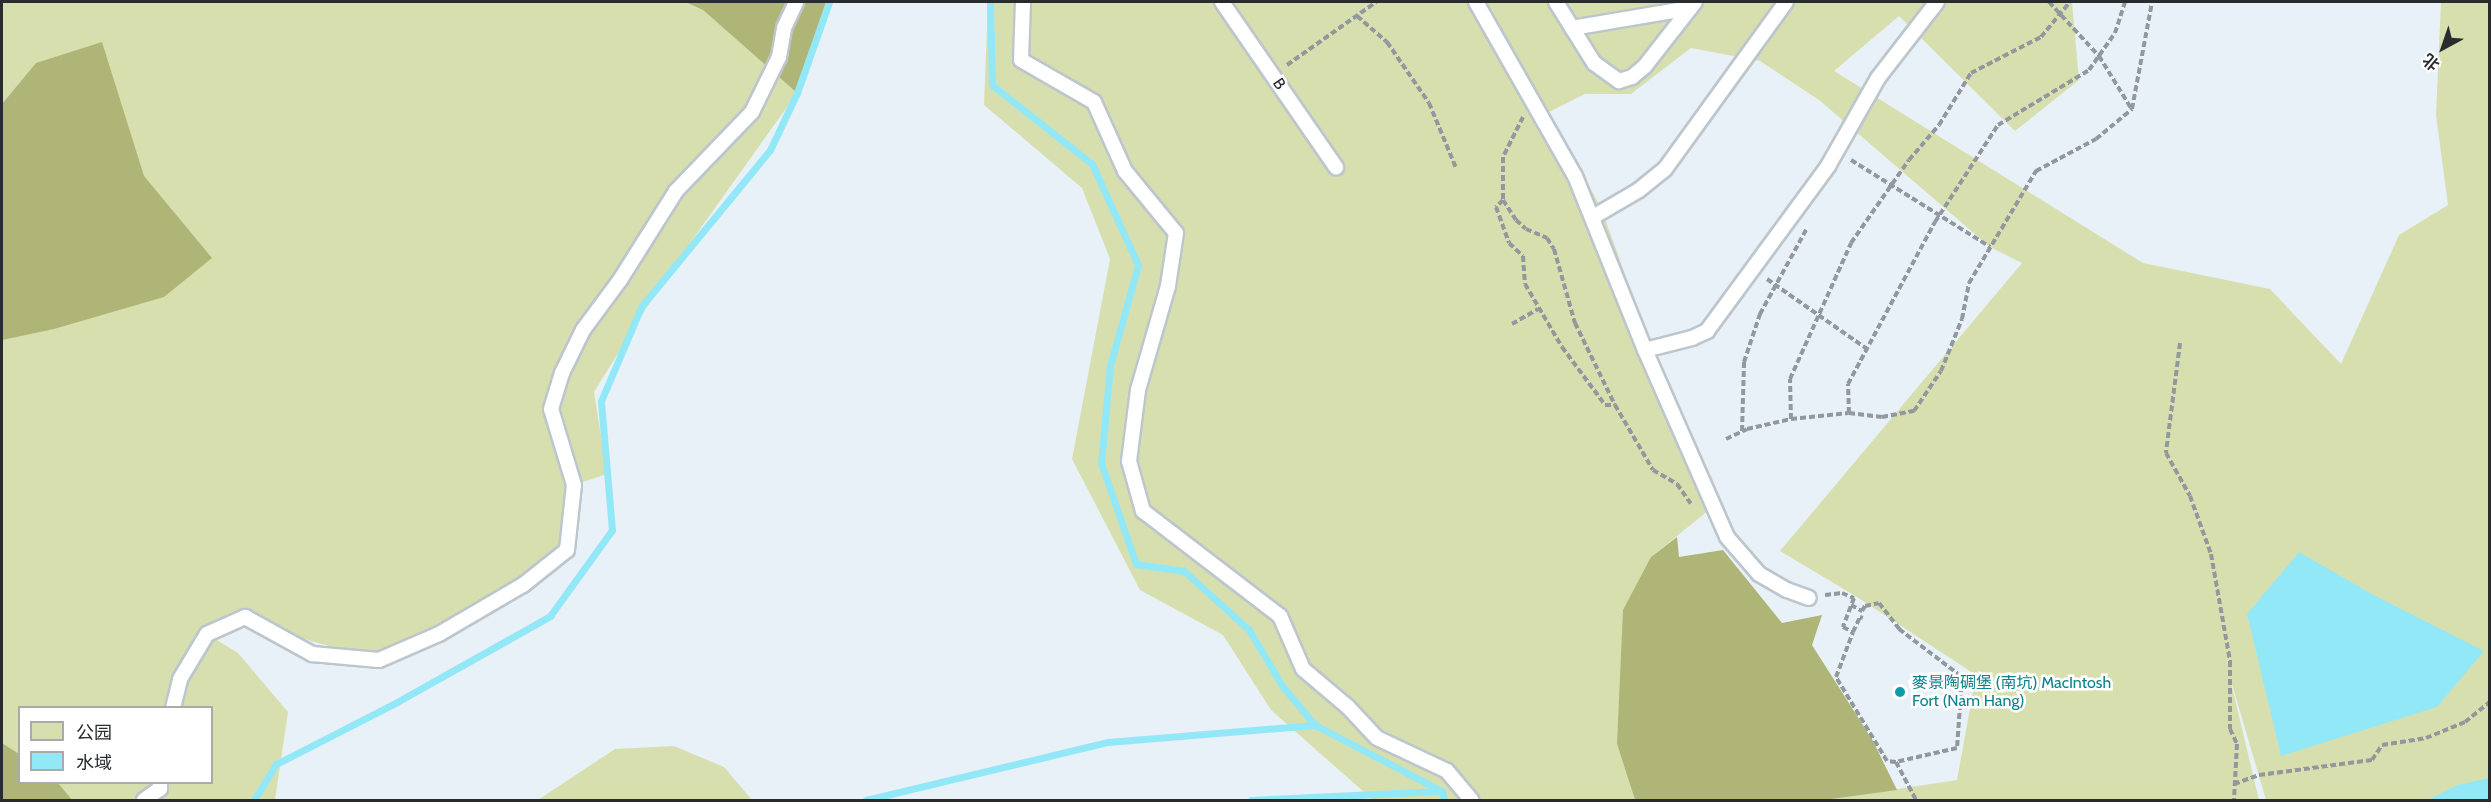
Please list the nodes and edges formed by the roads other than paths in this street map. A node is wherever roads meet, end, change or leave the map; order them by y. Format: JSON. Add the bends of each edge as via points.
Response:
{"nodes":[{"id":1,"x":796,"y":2,"type":"edge"},
{"id":2,"x":1023,"y":2,"type":"edge"},
{"id":3,"x":1222,"y":2,"type":"edge"},
{"id":4,"x":1476,"y":2,"type":"edge"},
{"id":5,"x":1556,"y":2,"type":"edge"},
{"id":6,"x":1786,"y":2,"type":"edge"},
{"id":7,"x":1937,"y":2,"type":"edge"},
{"id":8,"x":1693,"y":4,"type":"edge"},
{"id":9,"x":1572,"y":28,"type":"junction"},
{"id":10,"x":1336,"y":167,"type":"dead end"},
{"id":11,"x":1593,"y":217,"type":"junction"},
{"id":12,"x":1645,"y":350,"type":"junction"},
{"id":13,"x":1809,"y":598,"type":"dead end"},
{"id":14,"x":173,"y":706,"type":"edge"},
{"id":15,"x":160,"y":784,"type":"edge"},
{"id":16,"x":144,"y":801,"type":"edge"},
{"id":17,"x":1471,"y":801,"type":"edge"}],
"edges":[{"from":1,"to":14,"type":"lane","via":[[784,28],[779,57],[752,112],[676,191],[583,330],[562,372],[551,409],[574,485],[567,550],[523,585],[439,634],[379,660],[312,654],[245,617],[207,634],[180,679]]},
{"from":2,"to":17,"type":"lane","via":[[1021,60],[1094,102],[1125,171],[1176,233],[1168,286],[1138,390],[1129,461],[1143,511],[1280,616],[1303,669],[1377,738],[1448,771]]},
{"from":3,"to":10,"type":"lane","name":"B"},
{"from":4,"to":11,"type":"lane","via":[[1533,98]]},
{"from":5,"to":9,"type":"lane"},
{"from":6,"to":11,"type":"lane","via":[[1665,169],[1639,190]]},
{"from":7,"to":12,"type":"lane","via":[[1878,78],[1837,151],[1707,331]]},
{"from":8,"to":9,"type":"lane"},
{"from":8,"to":9,"type":"lane","via":[[1645,66],[1632,77],[1619,81],[1594,63]]},
{"from":11,"to":12,"type":"lane"},
{"from":12,"to":13,"type":"lane","via":[[1727,537],[1760,574]]},
{"from":15,"to":16,"type":"lane","via":[[160,789]]}]}
